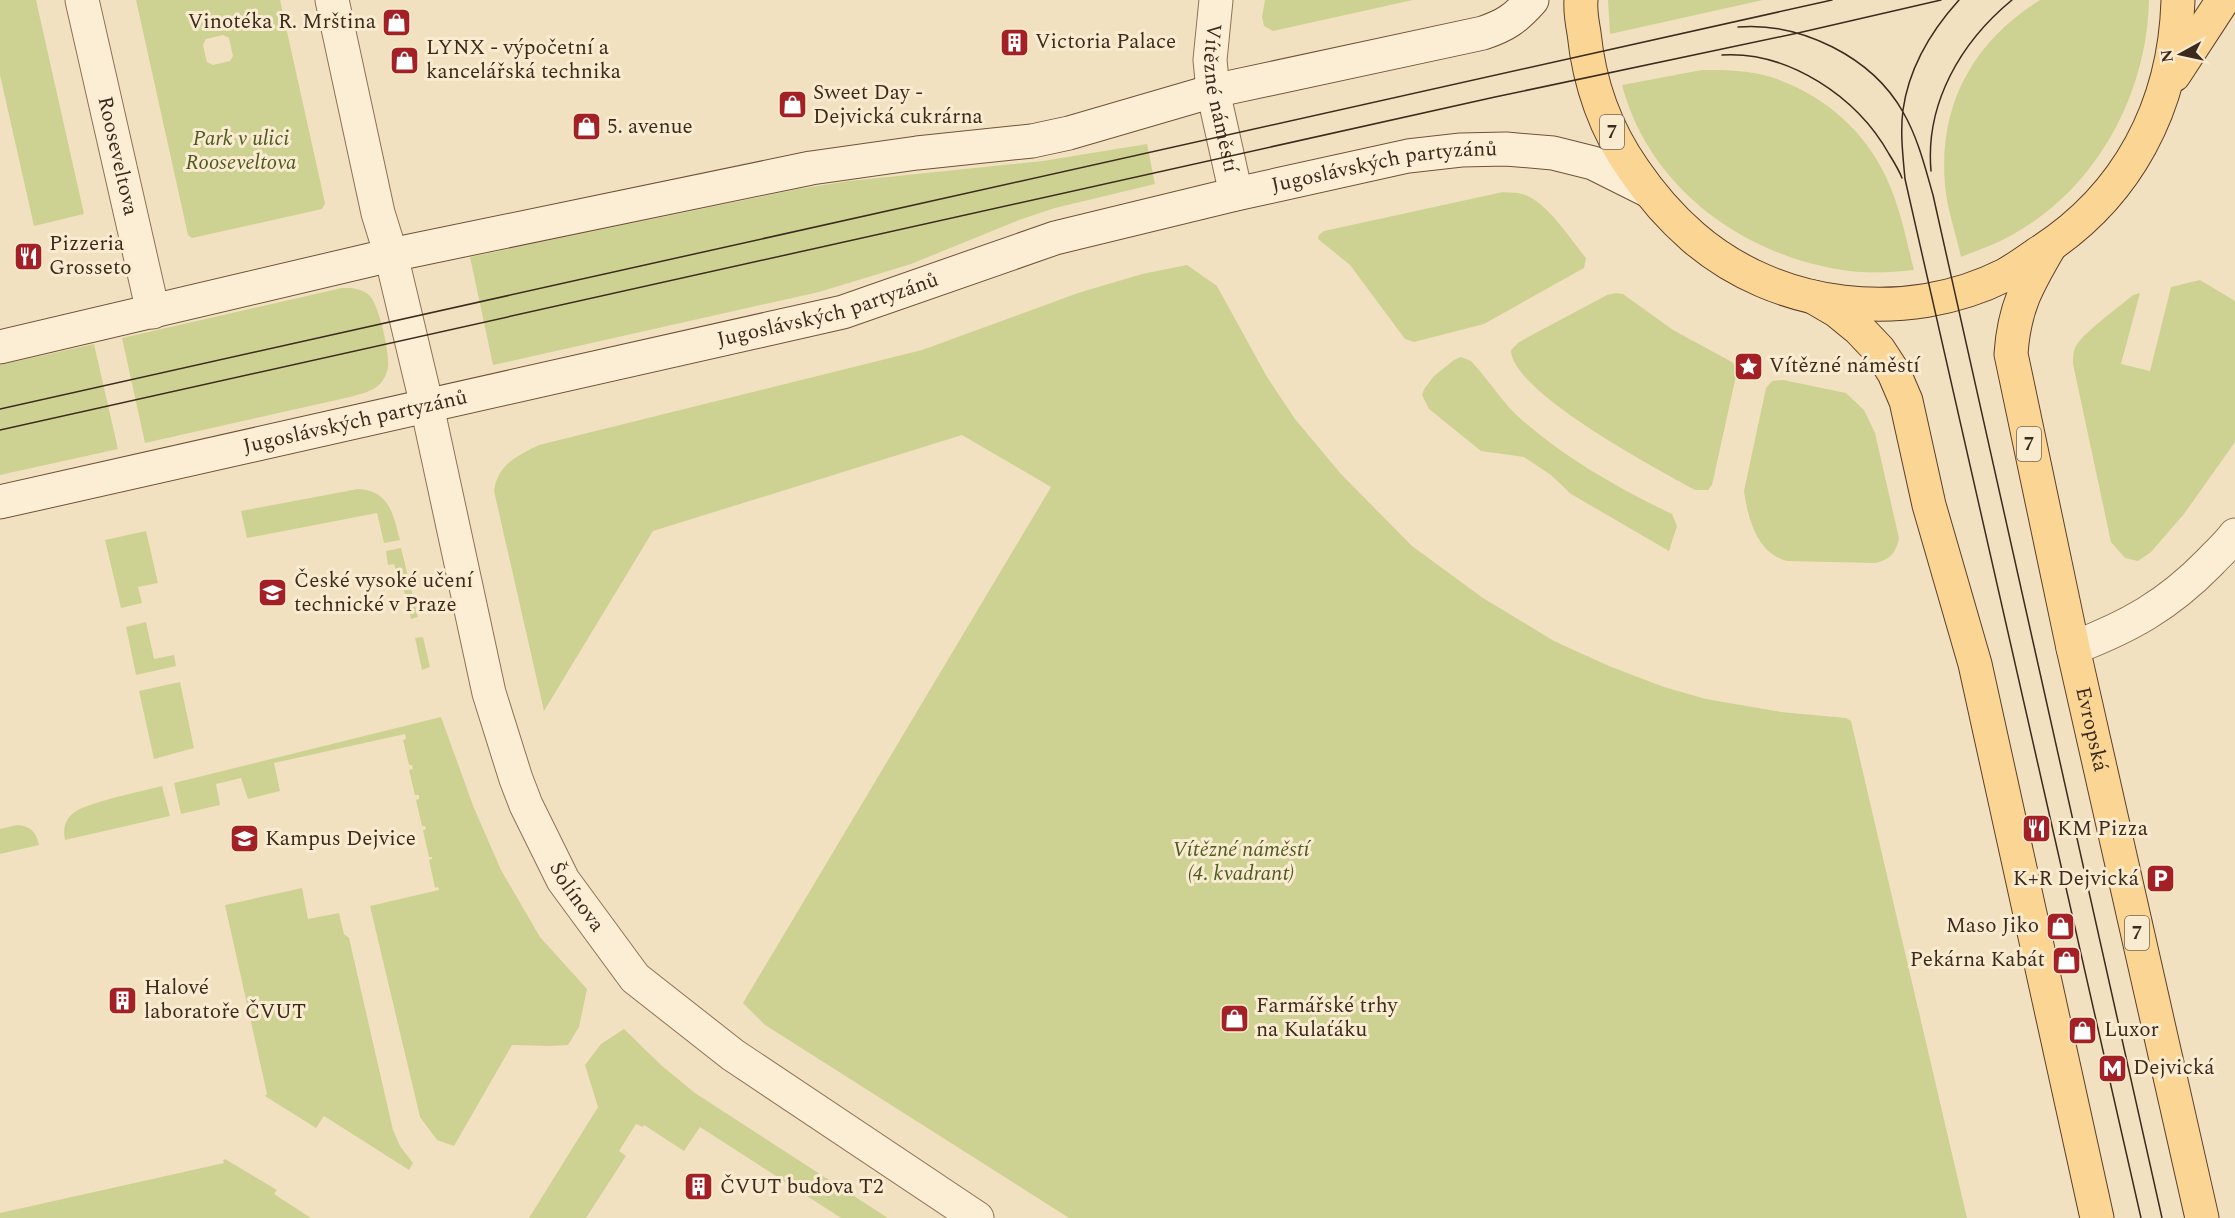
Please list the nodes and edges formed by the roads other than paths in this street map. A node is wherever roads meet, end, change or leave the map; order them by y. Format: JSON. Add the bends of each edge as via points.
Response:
{"nodes":[{"id":1,"x":82,"y":0,"type":"edge"},
{"id":2,"x":332,"y":0,"type":"edge"},
{"id":3,"x":1216,"y":0,"type":"edge"},
{"id":4,"x":1532,"y":0,"type":"edge"},
{"id":5,"x":1581,"y":0,"type":"edge"},
{"id":6,"x":2178,"y":0,"type":"edge"},
{"id":7,"x":2223,"y":0,"type":"edge"},
{"id":8,"x":2165,"y":89,"type":"junction"},
{"id":9,"x":1213,"y":91,"type":"junction"},
{"id":10,"x":1649,"y":191,"type":"junction"},
{"id":11,"x":1236,"y":194,"type":"junction"},
{"id":12,"x":2050,"y":246,"type":"junction"},
{"id":13,"x":391,"y":255,"type":"junction"},
{"id":14,"x":1813,"y":297,"type":"junction"},
{"id":15,"x":153,"y":312,"type":"junction"},
{"id":16,"x":0,"y":347,"type":"edge"},
{"id":17,"x":427,"y":406,"type":"junction"},
{"id":18,"x":0,"y":502,"type":"edge"},
{"id":19,"x":2235,"y":535,"type":"edge"},
{"id":20,"x":2073,"y":648,"type":"junction"},
{"id":21,"x":977,"y":1218,"type":"edge"},
{"id":22,"x":2097,"y":1218,"type":"edge"},
{"id":23,"x":2202,"y":1218,"type":"edge"}],
"edges":[{"from":1,"to":15,"type":"main road","name":"Rooseveltova"},
{"from":2,"to":13,"type":"main road","via":[[378,213]]},
{"from":3,"to":9,"type":"main road","name":"Vítězné náměstí","via":[[1210,60]]},
{"from":4,"to":9,"type":"main road","via":[[1504,26],[1483,33]]},
{"from":5,"to":10,"type":"main road","number":"7","via":[[1586,55],[1604,116],[1622,152]]},
{"from":6,"to":8,"type":"main road","via":[[2173,59]]},
{"from":7,"to":8,"type":"main road","number":"7"},
{"from":8,"to":12,"type":"main road","number":"7","via":[[2133,161],[2082,222]]},
{"from":9,"to":11,"type":"main road","name":"Vítězné náměstí"},
{"from":9,"to":13,"type":"main road","via":[[1032,141],[811,168]]},
{"from":10,"to":11,"type":"main road","name":"Jugoslávských partyzánů","via":[[1593,164],[1552,153],[1506,149],[1408,156]]},
{"from":10,"to":14,"type":"main road","number":"7","via":[[1670,216],[1721,258],[1781,287]]},
{"from":11,"to":17,"type":"main road","name":"Jugoslávských partyzánů","via":[[1055,238],[843,312]]},
{"from":12,"to":14,"type":"main road","via":[[2005,275],[1934,299],[1859,304]]},
{"from":12,"to":20,"type":"main road","name":"Evropská","number":"7","via":[[2019,304],[2011,354]]},
{"from":13,"to":15,"type":"main road"},
{"from":13,"to":17,"type":"main road","name":"Šolínova"},
{"from":14,"to":22,"type":"main road","number":"7","via":[[1837,311],[1879,350],[1906,401],[1929,505],[1975,664]]},
{"from":15,"to":16,"type":"main road"},
{"from":17,"to":18,"type":"main road","name":"Jugoslávských partyzánů"},
{"from":17,"to":21,"type":"main road","name":"Šolínova","via":[[481,663],[516,779],[564,880],[635,978],[733,1054]]},
{"from":19,"to":20,"type":"main road","via":[[2191,581],[2153,611]]},
{"from":20,"to":23,"type":"main road","name":"Evropská","number":"7"}]}
